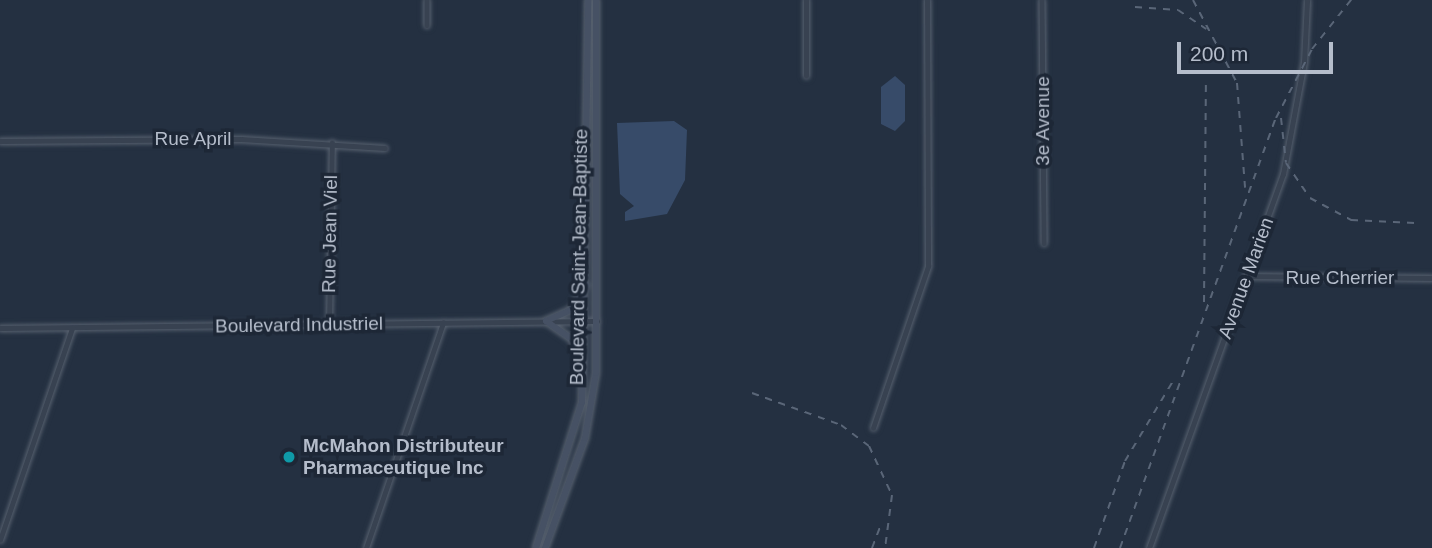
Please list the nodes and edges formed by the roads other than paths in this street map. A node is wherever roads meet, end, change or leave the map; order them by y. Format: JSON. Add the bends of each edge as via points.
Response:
{"nodes":[{"id":1,"x":427,"y":0,"type":"edge"},
{"id":2,"x":588,"y":0,"type":"edge"},
{"id":3,"x":596,"y":0,"type":"edge"},
{"id":4,"x":806,"y":0,"type":"edge"},
{"id":5,"x":927,"y":0,"type":"edge"},
{"id":6,"x":1042,"y":0,"type":"edge"},
{"id":7,"x":1307,"y":0,"type":"edge"},
{"id":8,"x":427,"y":25,"type":"dead end"},
{"id":9,"x":588,"y":76,"type":"junction"},
{"id":10,"x":597,"y":76,"type":"junction"},
{"id":11,"x":806,"y":76,"type":"dead end"},
{"id":12,"x":588,"y":101,"type":"junction"},
{"id":13,"x":597,"y":101,"type":"junction"},
{"id":14,"x":0,"y":141,"type":"edge"},
{"id":15,"x":332,"y":143,"type":"junction"},
{"id":16,"x":385,"y":148,"type":"dead end"},
{"id":17,"x":588,"y":199,"type":"junction"},
{"id":18,"x":597,"y":199,"type":"junction"},
{"id":19,"x":1044,"y":243,"type":"dead end"},
{"id":20,"x":588,"y":273,"type":"junction"},
{"id":21,"x":1247,"y":276,"type":"junction"},
{"id":22,"x":1432,"y":278,"type":"edge"},
{"id":23,"x":587,"y":320,"type":"junction"},
{"id":24,"x":546,"y":321,"type":"junction"},
{"id":25,"x":597,"y":321,"type":"junction"},
{"id":26,"x":443,"y":323,"type":"junction"},
{"id":27,"x":329,"y":325,"type":"junction"},
{"id":28,"x":0,"y":328,"type":"edge"},
{"id":29,"x":72,"y":328,"type":"junction"},
{"id":30,"x":584,"y":371,"type":"junction"},
{"id":31,"x":873,"y":428,"type":"dead end"},
{"id":32,"x":0,"y":540,"type":"edge"},
{"id":33,"x":366,"y":548,"type":"edge"},
{"id":34,"x":536,"y":548,"type":"edge"},
{"id":35,"x":544,"y":548,"type":"edge"},
{"id":36,"x":1149,"y":548,"type":"edge"}],
"edges":[{"from":1,"to":8,"type":"street"},
{"from":2,"to":9,"type":"main road","name":"Boulevard Saint-Jean-Baptiste"},
{"from":3,"to":10,"type":"main road","name":"Boulevard Saint-Jean-Baptiste"},
{"from":4,"to":11,"type":"street"},
{"from":5,"to":31,"type":"street","via":[[928,265]]},
{"from":6,"to":19,"type":"street","name":"3e Avenue"},
{"from":7,"to":21,"type":"street","name":"Avenue Marien","via":[[1304,62],[1289,148]]},
{"from":9,"to":10,"type":"main road"},
{"from":9,"to":12,"type":"main road","name":"Boulevard Saint-Jean-Baptiste"},
{"from":10,"to":13,"type":"main road","name":"Boulevard Saint-Jean-Baptiste"},
{"from":12,"to":13,"type":"main road"},
{"from":12,"to":17,"type":"main road","name":"Boulevard Saint-Jean-Baptiste"},
{"from":13,"to":18,"type":"main road","name":"Boulevard Saint-Jean-Baptiste"},
{"from":14,"to":15,"type":"street","name":"Rue April"},
{"from":15,"to":16,"type":"street","name":"Rue April"},
{"from":15,"to":27,"type":"street","name":"Rue Jean Viel"},
{"from":17,"to":18,"type":"main road"},
{"from":17,"to":20,"type":"main road","name":"Boulevard Saint-Jean-Baptiste"},
{"from":18,"to":25,"type":"main road","name":"Boulevard Saint-Jean-Baptiste"},
{"from":20,"to":23,"type":"main road","name":"Boulevard Saint-Jean-Baptiste"},
{"from":20,"to":24,"type":"main road","via":[[571,310]]},
{"from":21,"to":22,"type":"street","name":"Rue Cherrier"},
{"from":21,"to":36,"type":"street","name":"Avenue Marien"},
{"from":23,"to":24,"type":"street","name":"Boulevard Industriel"},
{"from":23,"to":25,"type":"street","name":"Boulevard Industriel"},
{"from":23,"to":30,"type":"main road","name":"Boulevard Saint-Jean-Baptiste"},
{"from":24,"to":26,"type":"street","name":"Boulevard Industriel"},
{"from":24,"to":30,"type":"main road","via":[[572,338]]},
{"from":25,"to":35,"type":"main road","name":"Boulevard Saint-Jean-Baptiste","via":[[585,438]]},
{"from":26,"to":27,"type":"street","name":"Boulevard Industriel"},
{"from":26,"to":33,"type":"street"},
{"from":27,"to":29,"type":"street","name":"Boulevard Industriel"},
{"from":28,"to":29,"type":"street","name":"Boulevard Industriel"},
{"from":29,"to":32,"type":"street"},
{"from":30,"to":34,"type":"main road","name":"Boulevard Saint-Jean-Baptiste","via":[[573,443]]}]}
